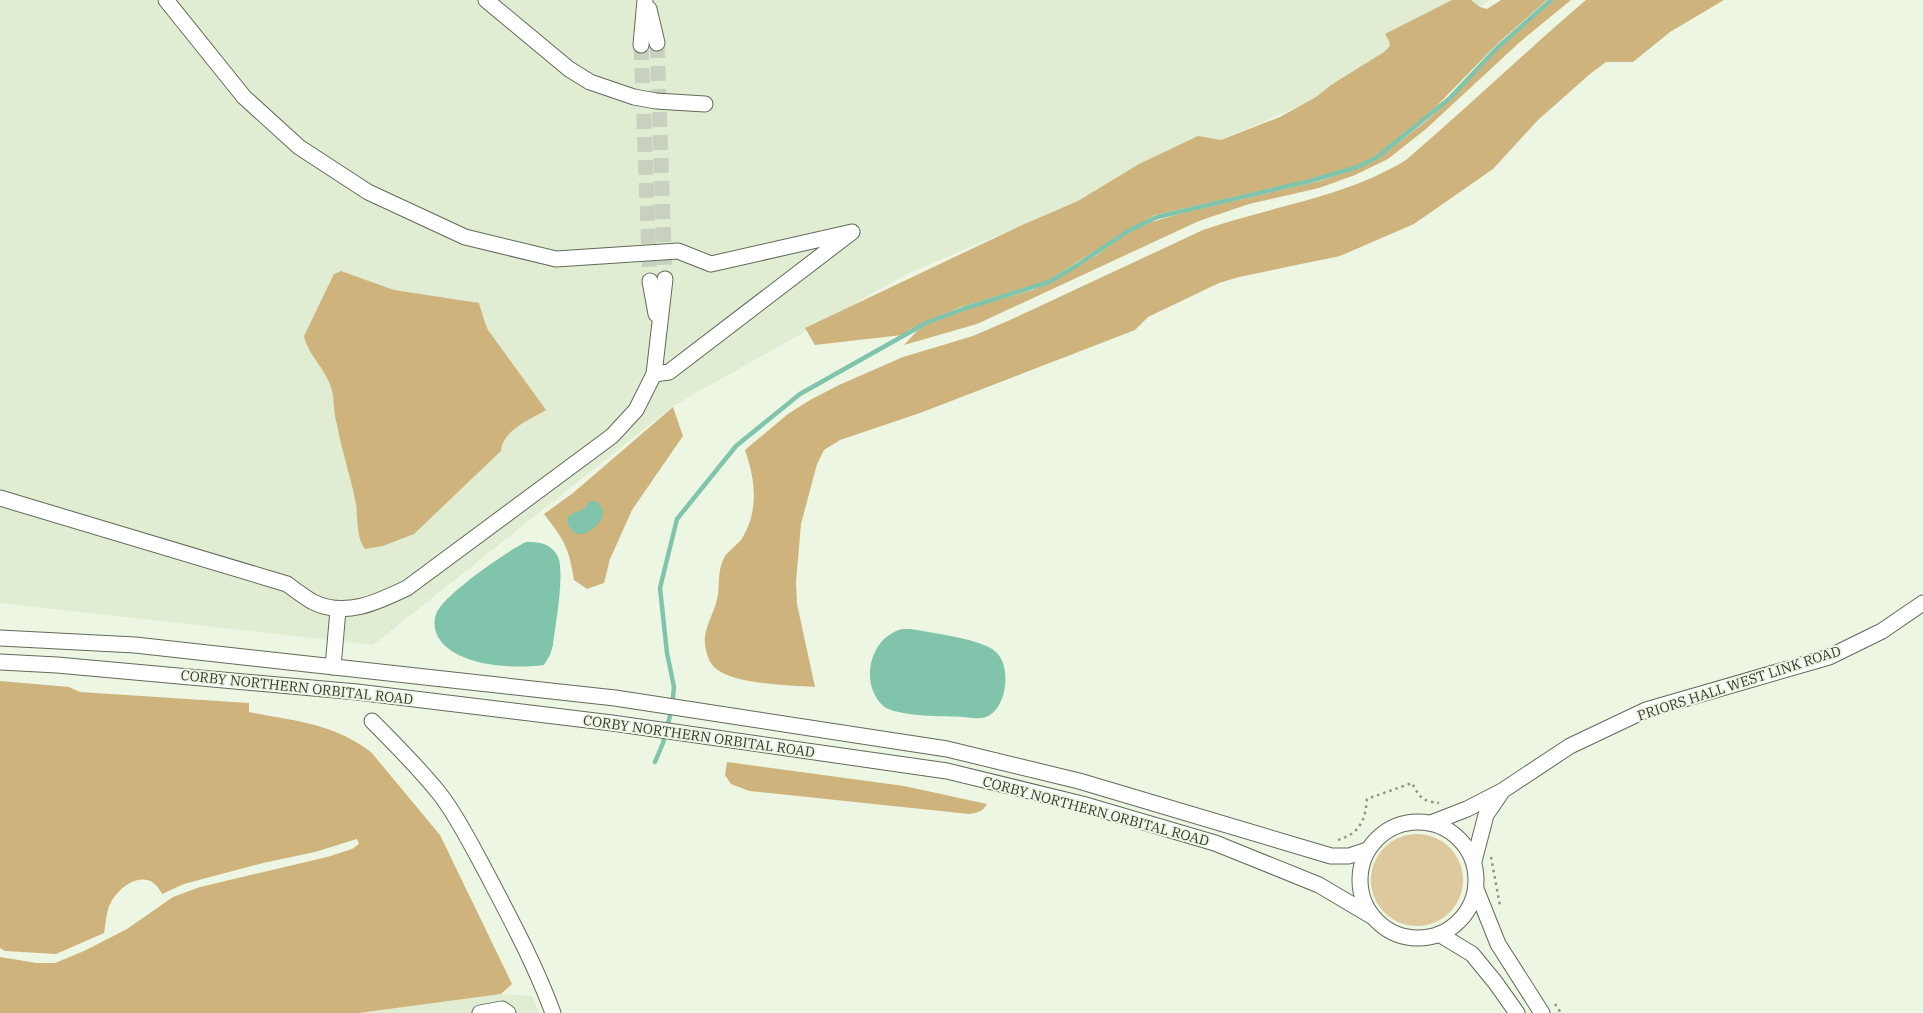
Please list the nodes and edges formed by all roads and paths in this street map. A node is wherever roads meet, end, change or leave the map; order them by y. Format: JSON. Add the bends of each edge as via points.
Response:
{"nodes":[{"id":1,"x":166,"y":0,"type":"edge"},
{"id":2,"x":486,"y":0,"type":"edge"},
{"id":3,"x":646,"y":0,"type":"edge"},
{"id":4,"x":657,"y":44,"type":"tunnel mouth"},
{"id":5,"x":641,"y":45,"type":"tunnel mouth"},
{"id":6,"x":705,"y":104,"type":"dead end"},
{"id":7,"x":658,"y":280,"type":"tunnel mouth"},
{"id":8,"x":654,"y":374,"type":"junction"},
{"id":9,"x":0,"y":498,"type":"edge"},
{"id":10,"x":1923,"y":603,"type":"edge"},
{"id":11,"x":338,"y":610,"type":"junction"},
{"id":12,"x":0,"y":638,"type":"edge"},
{"id":13,"x":0,"y":662,"type":"edge"},
{"id":14,"x":333,"y":667,"type":"junction"},
{"id":15,"x":372,"y":721,"type":"dead end"},
{"id":16,"x":1502,"y":792,"type":"junction"},
{"id":17,"x":1458,"y":812,"type":"junction"},
{"id":18,"x":1431,"y":823,"type":"junction"},
{"id":19,"x":1336,"y":841,"type":"dead end"},
{"id":20,"x":1367,"y":850,"type":"junction"},
{"id":21,"x":1490,"y":853,"type":"dead end"},
{"id":22,"x":1474,"y":861,"type":"junction"},
{"id":23,"x":1476,"y":889,"type":"junction"},
{"id":24,"x":1500,"y":907,"type":"dead end"},
{"id":25,"x":1373,"y":917,"type":"junction"},
{"id":26,"x":1439,"y":934,"type":"junction"},
{"id":27,"x":1551,"y":997,"type":"dead end"},
{"id":28,"x":480,"y":1013,"type":"edge"},
{"id":29,"x":508,"y":1013,"type":"edge"},
{"id":30,"x":553,"y":1013,"type":"edge"},
{"id":31,"x":1517,"y":1013,"type":"edge"},
{"id":32,"x":1542,"y":1013,"type":"edge"},
{"id":33,"x":1561,"y":1013,"type":"edge"}],
"edges":[{"from":1,"to":8,"type":"street","via":[[244,98],[299,147],[368,192],[465,237],[556,259],[678,251],[712,264],[852,232],[670,372]]},
{"from":2,"to":6,"type":"street","via":[[569,69],[590,82],[634,97]]},
{"from":3,"to":4,"type":"street"},
{"from":3,"to":5,"type":"street"},
{"from":7,"to":8,"type":"street","via":[[659,333]]},
{"from":8,"to":11,"type":"street","via":[[636,410],[596,448],[407,588],[372,604]]},
{"from":9,"to":11,"type":"street","via":[[287,584],[314,602]]},
{"from":10,"to":16,"type":"street","name":"PRIORS HALL WEST LINK ROAD","via":[[1882,631],[1829,657],[1646,710],[1570,746]]},
{"from":11,"to":14,"type":"street"},
{"from":12,"to":14,"type":"street","name":"CORBY NORTHERN ORBITAL ROAD","via":[[135,645]]},
{"from":13,"to":25,"type":"street","name":"CORBY NORTHERN ORBITAL ROAD","via":[[357,692],[612,723],[946,771],[1082,804],[1215,843],[1319,885]]},
{"from":14,"to":20,"type":"street","name":"CORBY NORTHERN ORBITAL ROAD","via":[[615,698],[946,748],[1079,781],[1331,856],[1350,856]]},
{"from":15,"to":30,"type":"street","via":[[441,795],[496,891],[543,985]]},
{"from":16,"to":17,"type":"street","name":"PRIORS HALL WEST LINK ROAD"},
{"from":16,"to":22,"type":"street","name":"PRIORS HALL WEST LINK ROAD","via":[[1486,815]]},
{"from":17,"to":18,"type":"street","name":"PRIORS HALL WEST LINK ROAD"},
{"from":17,"to":19,"type":"path","via":[[1451,803],[1429,802],[1420,798],[1412,783],[1367,799],[1364,822],[1356,831]]},
{"from":18,"to":20,"type":"street","via":[[1398,824],[1384,832]]},
{"from":18,"to":22,"type":"street","via":[[1446,828],[1459,838]]},
{"from":20,"to":25,"type":"street","via":[[1360,884],[1364,902]]},
{"from":21,"to":24,"type":"path"},
{"from":22,"to":23,"type":"street"},
{"from":23,"to":26,"type":"street","via":[[1469,908],[1456,924]]},
{"from":23,"to":32,"type":"street","via":[[1498,944]]},
{"from":25,"to":26,"type":"street","via":[[1386,929],[1402,936],[1420,938]]},
{"from":26,"to":31,"type":"street","via":[[1472,954]]},
{"from":27,"to":33,"type":"path"},
{"from":28,"to":29,"type":"street","via":[[502,1009]]}]}
